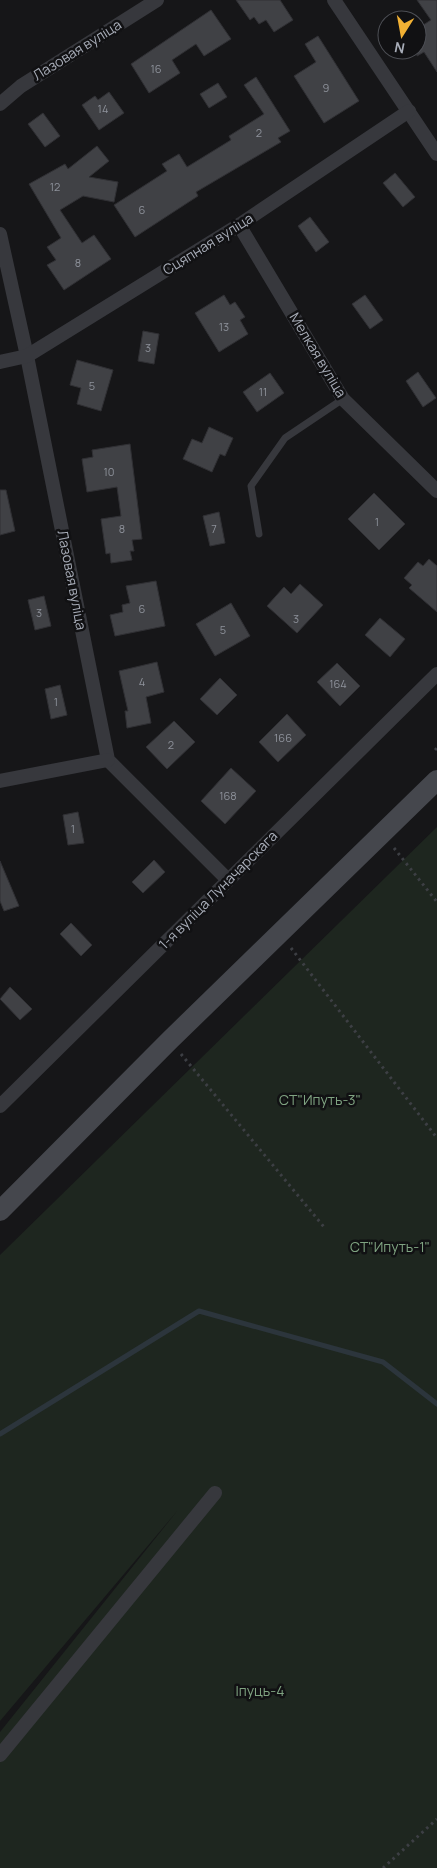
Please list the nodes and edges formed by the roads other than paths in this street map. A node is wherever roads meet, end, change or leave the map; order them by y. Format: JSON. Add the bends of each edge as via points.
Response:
{"nodes":[{"id":1,"x":157,"y":0,"type":"edge"},
{"id":2,"x":334,"y":0,"type":"edge"},
{"id":3,"x":0,"y":104,"type":"edge"},
{"id":4,"x":409,"y":111,"type":"junction"},
{"id":5,"x":437,"y":154,"type":"edge"},
{"id":6,"x":239,"y":225,"type":"junction"},
{"id":7,"x":0,"y":234,"type":"edge"},
{"id":8,"x":27,"y":356,"type":"junction"},
{"id":9,"x":0,"y":362,"type":"edge"},
{"id":10,"x":343,"y":399,"type":"junction"},
{"id":11,"x":437,"y":491,"type":"edge"},
{"id":12,"x":259,"y":534,"type":"dead end"},
{"id":13,"x":437,"y":674,"type":"edge"},
{"id":14,"x":108,"y":760,"type":"junction"},
{"id":15,"x":437,"y":780,"type":"edge"},
{"id":16,"x":0,"y":781,"type":"edge"},
{"id":17,"x":228,"y":880,"type":"junction"},
{"id":18,"x":0,"y":1106,"type":"edge"},
{"id":19,"x":0,"y":1211,"type":"edge"},
{"id":20,"x":215,"y":1493,"type":"dead end"},
{"id":21,"x":0,"y":1755,"type":"edge"}],
"edges":[{"from":1,"to":3,"type":"street","name":"Лазовая вуліца","via":[[21,86]]},
{"from":2,"to":4,"type":"street"},
{"from":4,"to":5,"type":"street"},
{"from":4,"to":6,"type":"street","name":"Сцяпная вуліца"},
{"from":6,"to":8,"type":"street","name":"Сцяпная вуліца"},
{"from":6,"to":10,"type":"street","name":"Мелкая вуліца"},
{"from":7,"to":8,"type":"street","name":"Лазовая вуліца"},
{"from":8,"to":9,"type":"street","name":"Сцяпная вуліца"},
{"from":8,"to":14,"type":"street","name":"Лазовая вуліца"},
{"from":10,"to":11,"type":"street","name":"Мелкая вуліца"},
{"from":10,"to":12,"type":"lane","via":[[285,438],[251,486]]},
{"from":13,"to":17,"type":"street","name":"1-я вуліца Луначарскага"},
{"from":14,"to":16,"type":"street"},
{"from":14,"to":17,"type":"street"},
{"from":15,"to":19,"type":"street"},
{"from":17,"to":18,"type":"street","name":"1-я вуліца Луначарскага"},
{"from":20,"to":21,"type":"street"}]}
